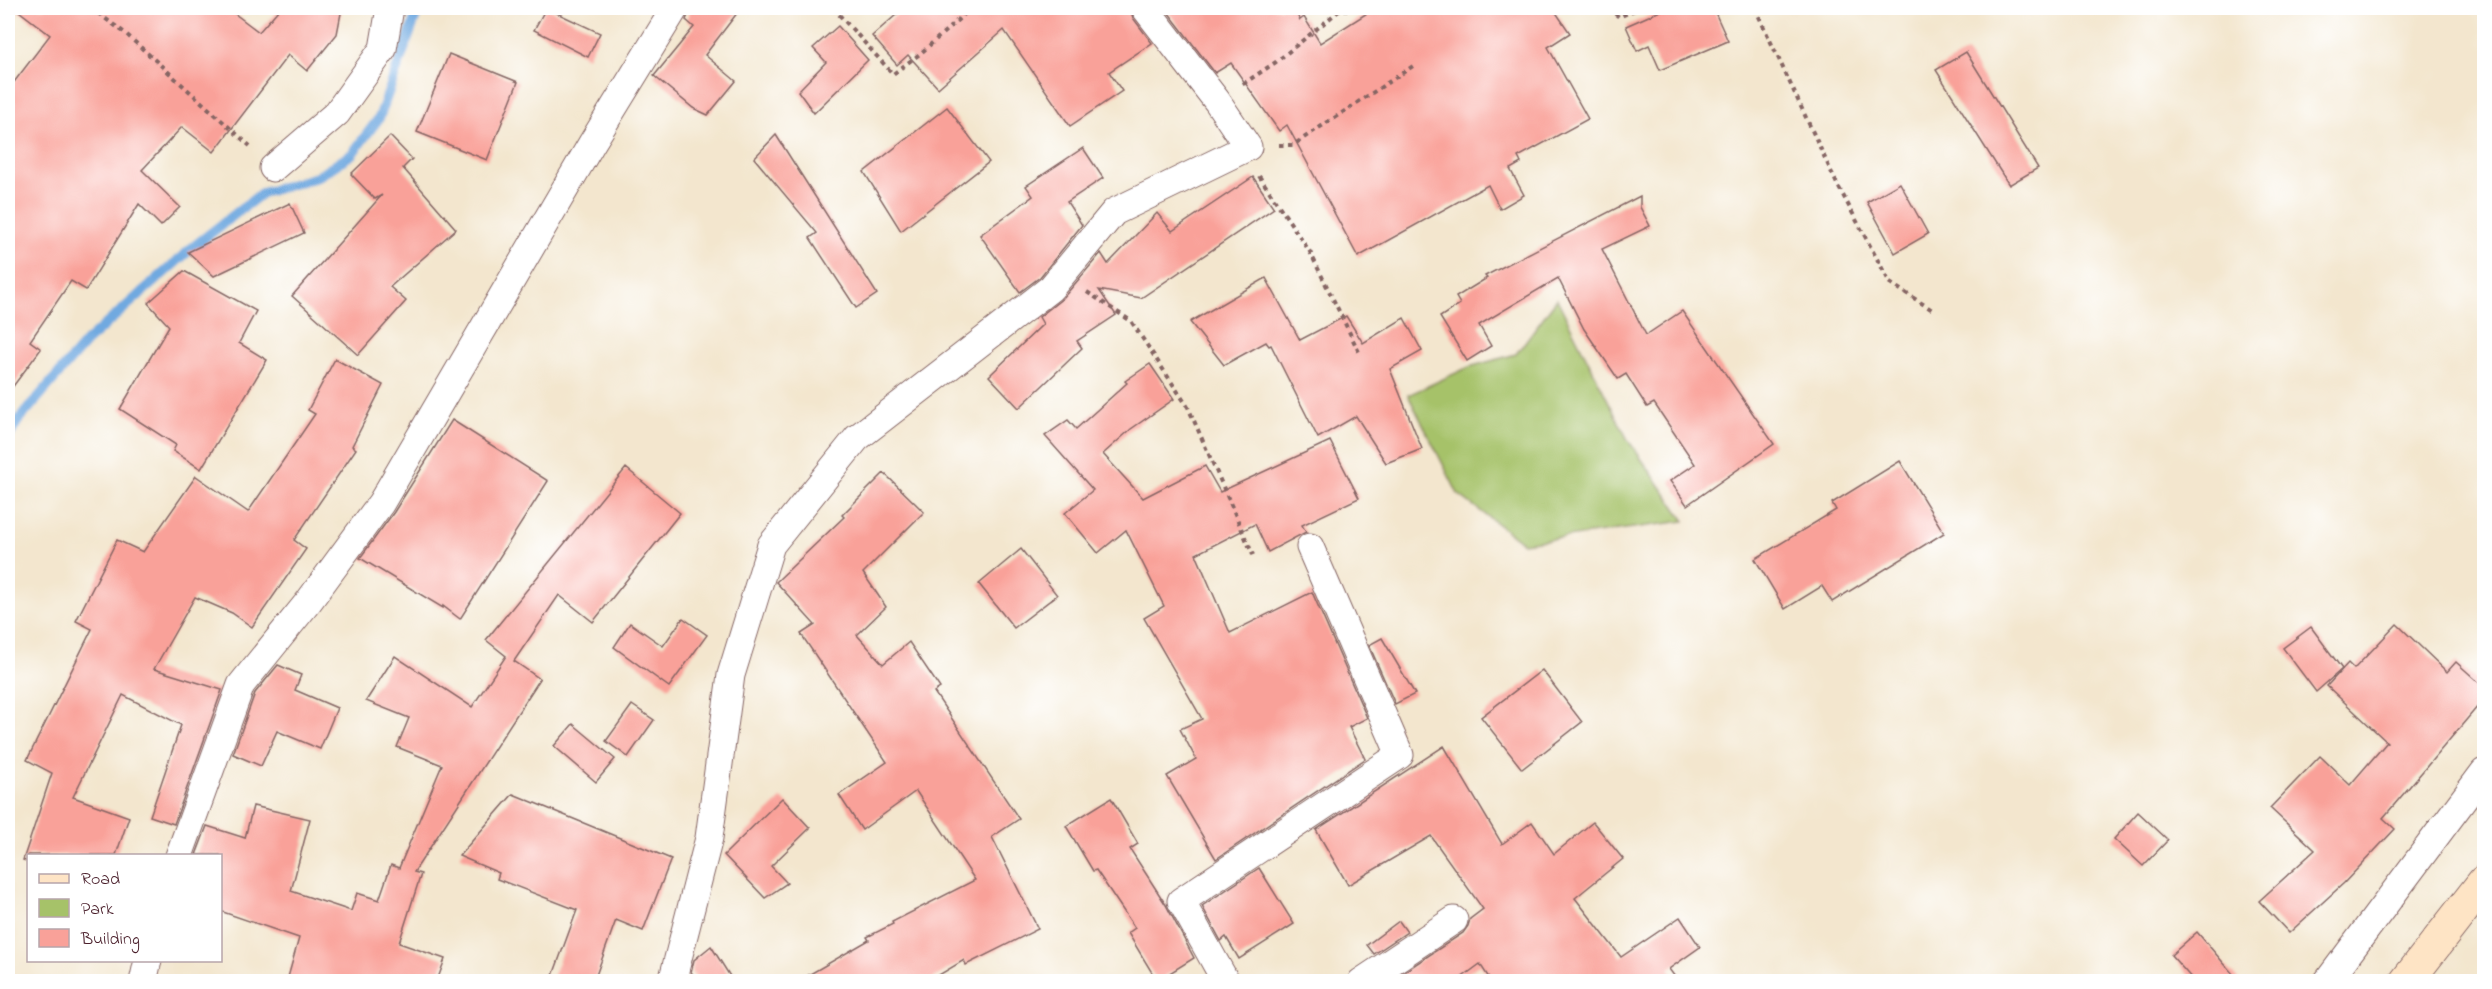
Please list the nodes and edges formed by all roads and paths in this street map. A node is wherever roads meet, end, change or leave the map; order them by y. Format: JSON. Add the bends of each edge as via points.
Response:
{"nodes":[{"id":1,"x":91,"y":8,"type":"edge"},
{"id":2,"x":390,"y":8,"type":"edge"},
{"id":3,"x":675,"y":8,"type":"edge"},
{"id":4,"x":833,"y":8,"type":"edge"},
{"id":5,"x":971,"y":8,"type":"edge"},
{"id":6,"x":1145,"y":8,"type":"edge"},
{"id":7,"x":1363,"y":8,"type":"edge"},
{"id":8,"x":1608,"y":8,"type":"edge"},
{"id":9,"x":1639,"y":8,"type":"edge"},
{"id":10,"x":1755,"y":8,"type":"edge"},
{"id":11,"x":1416,"y":64,"type":"dead end"},
{"id":12,"x":1217,"y":101,"type":"junction"},
{"id":13,"x":1248,"y":147,"type":"junction"},
{"id":14,"x":273,"y":168,"type":"joint"},
{"id":15,"x":1061,"y":275,"type":"junction"},
{"id":16,"x":1934,"y":311,"type":"dead end"},
{"id":17,"x":1359,"y":351,"type":"dead end"},
{"id":18,"x":1310,"y":547,"type":"dead end"},
{"id":19,"x":1253,"y":555,"type":"dead end"},
{"id":20,"x":2484,"y":772,"type":"edge"},
{"id":21,"x":179,"y":854,"type":"edge"},
{"id":22,"x":2484,"y":882,"type":"edge"},
{"id":23,"x":1454,"y":920,"type":"dead end"},
{"id":24,"x":148,"y":962,"type":"edge"},
{"id":25,"x":143,"y":981,"type":"edge"},
{"id":26,"x":672,"y":981,"type":"edge"},
{"id":27,"x":1226,"y":981,"type":"edge"},
{"id":28,"x":1361,"y":981,"type":"edge"},
{"id":29,"x":2327,"y":981,"type":"edge"},
{"id":30,"x":2406,"y":981,"type":"edge"}],
"edges":[{"from":1,"to":14,"type":"path","via":[[149,54]]},
{"from":2,"to":14,"type":"street","via":[[383,49],[337,113]]},
{"from":3,"to":21,"type":"street","via":[[381,503],[242,685]]},
{"from":4,"to":5,"type":"path","via":[[893,74]]},
{"from":6,"to":12,"type":"street"},
{"from":7,"to":12,"type":"path","via":[[1340,10],[1276,62]]},
{"from":8,"to":9,"type":"path","via":[[1619,17]]},
{"from":10,"to":16,"type":"path","via":[[1837,184],[1890,283]]},
{"from":11,"to":13,"type":"path","via":[[1293,145]]},
{"from":12,"to":13,"type":"street"},
{"from":13,"to":15,"type":"street","via":[[1114,212]]},
{"from":13,"to":17,"type":"path","via":[[1259,176],[1310,252]]},
{"from":15,"to":19,"type":"path","via":[[1131,321],[1188,407]]},
{"from":15,"to":26,"type":"street","via":[[1051,288],[856,438],[771,545],[731,675],[709,838]]},
{"from":18,"to":27,"type":"street","via":[[1400,755],[1180,902]]},
{"from":20,"to":29,"type":"street"},
{"from":22,"to":30,"type":"main road"},
{"from":23,"to":28,"type":"street"},
{"from":24,"to":25,"type":"street"}]}
